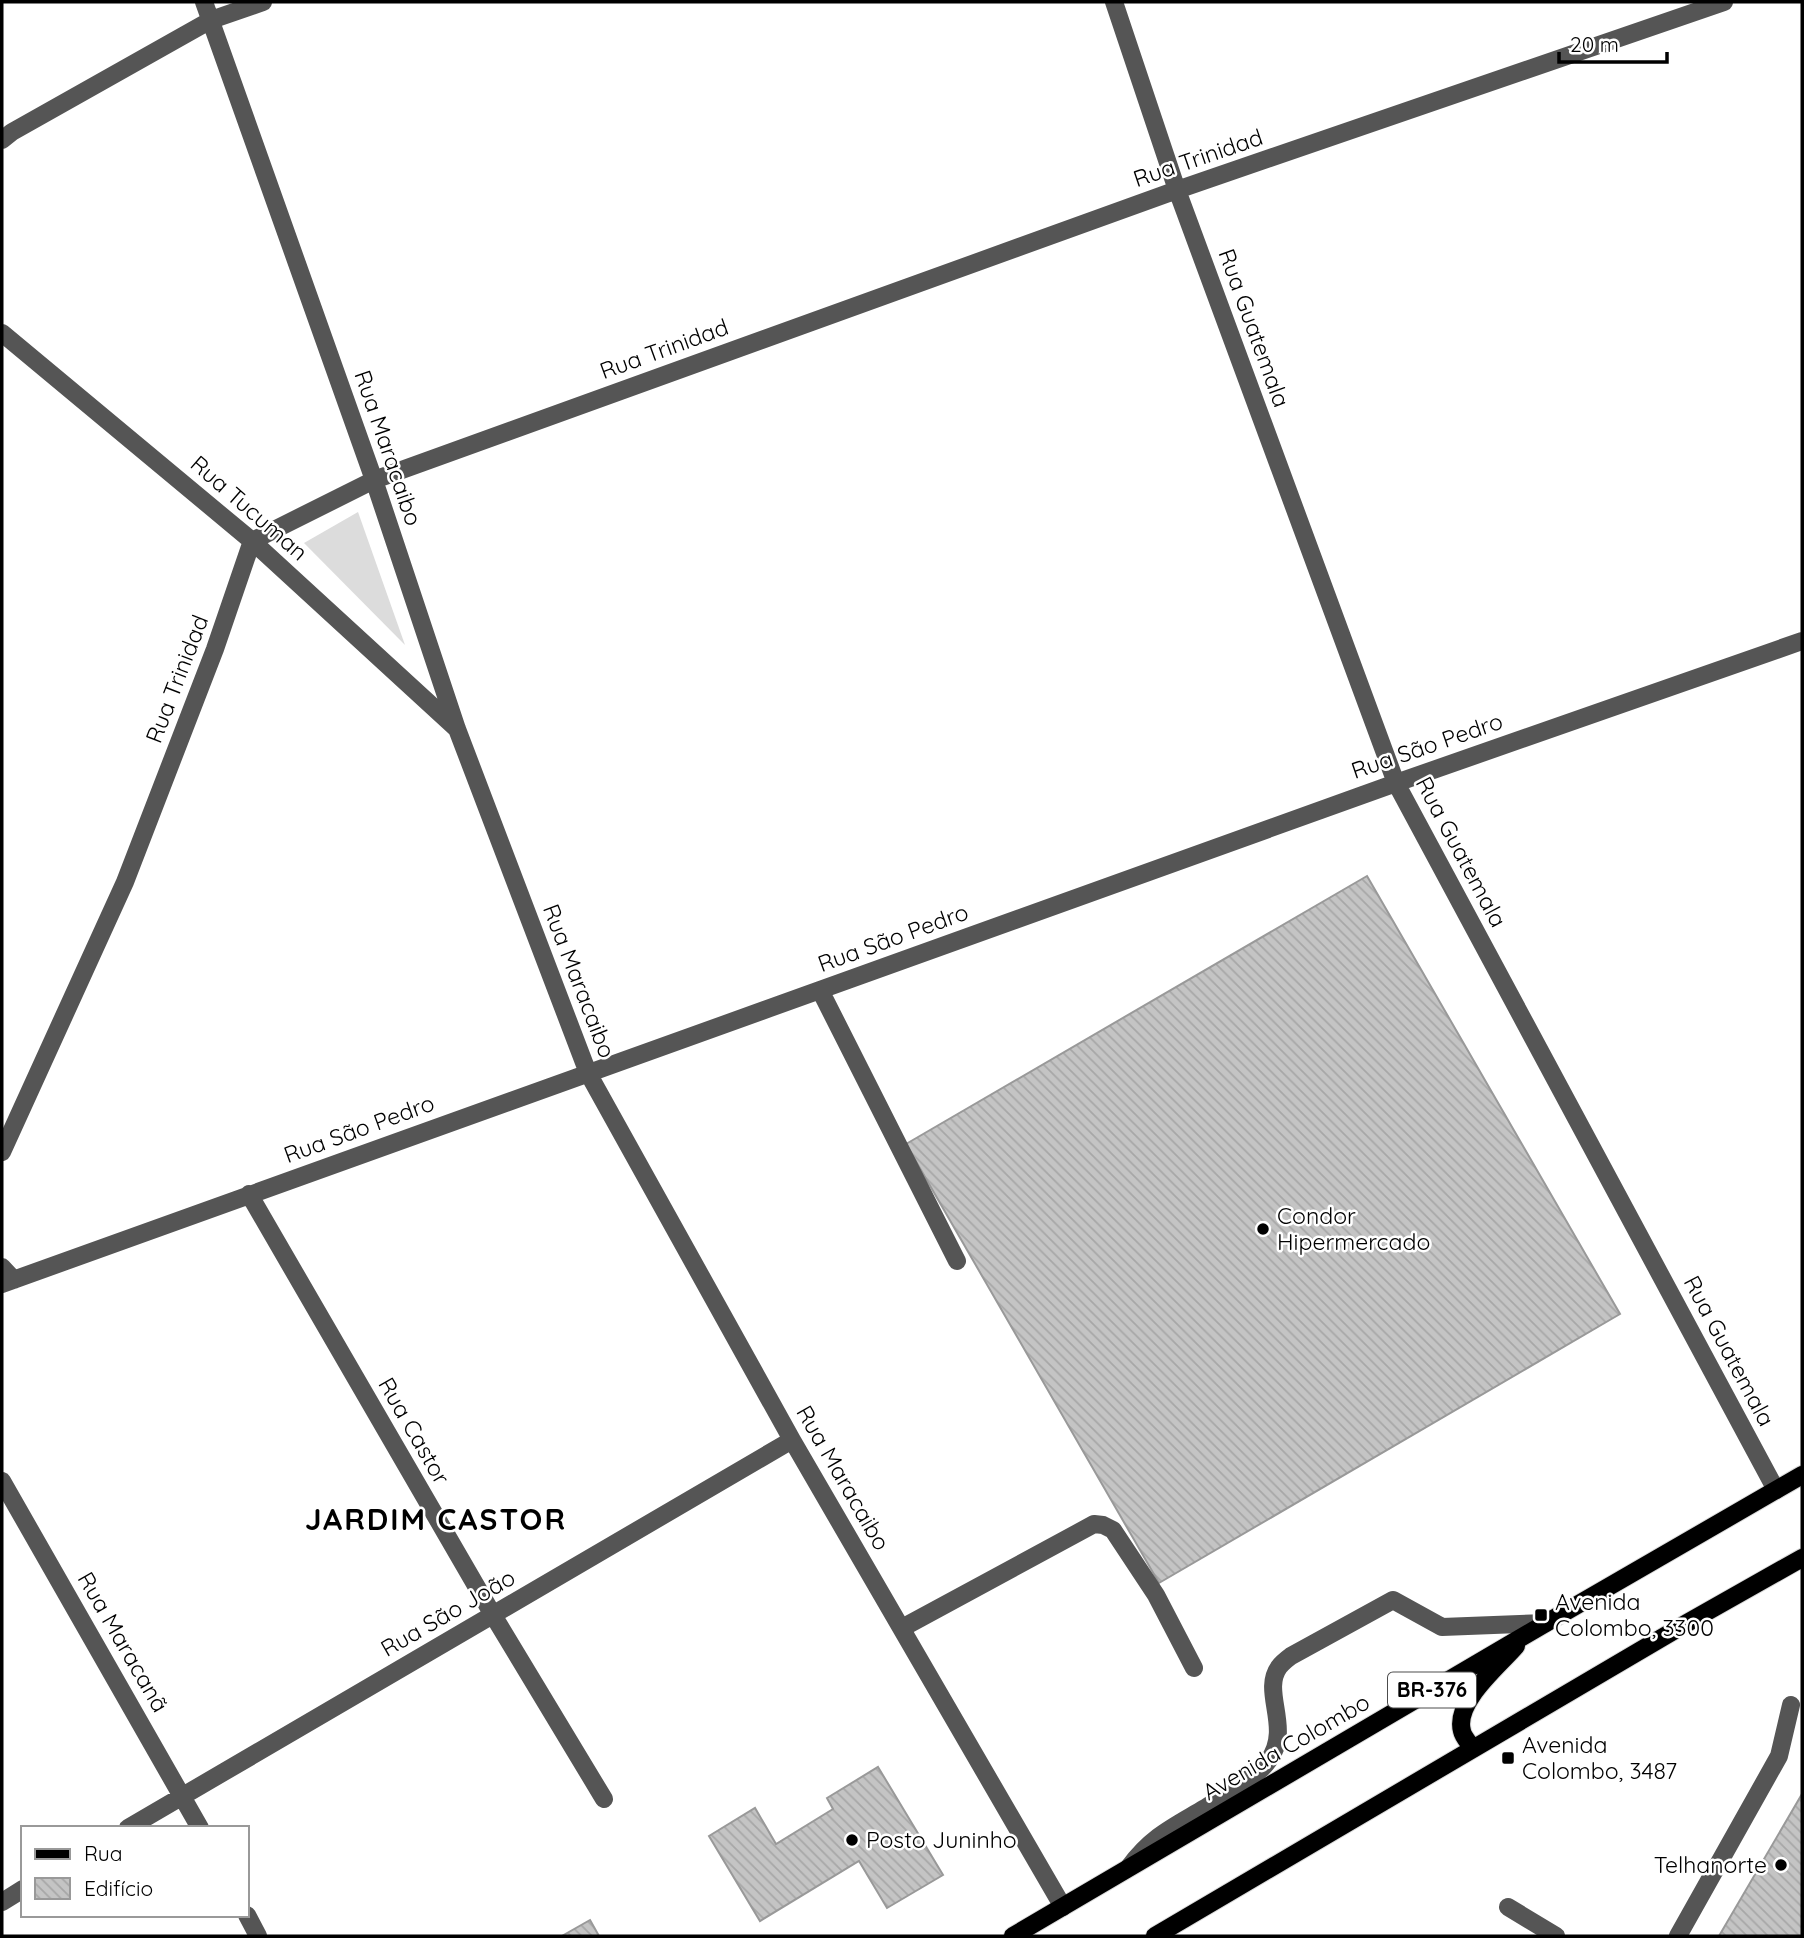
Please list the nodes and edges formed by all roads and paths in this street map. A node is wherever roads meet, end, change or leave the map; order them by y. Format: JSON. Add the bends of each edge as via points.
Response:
{"nodes":[{"id":1,"x":204,"y":2,"type":"edge"},
{"id":2,"x":263,"y":2,"type":"edge"},
{"id":3,"x":1114,"y":2,"type":"edge"},
{"id":4,"x":1724,"y":2,"type":"edge"},
{"id":5,"x":211,"y":20,"type":"junction"},
{"id":6,"x":2,"y":140,"type":"edge"},
{"id":7,"x":1177,"y":190,"type":"junction"},
{"id":8,"x":2,"y":333,"type":"edge"},
{"id":9,"x":374,"y":480,"type":"junction"},
{"id":10,"x":253,"y":541,"type":"junction"},
{"id":11,"x":1802,"y":641,"type":"edge"},
{"id":12,"x":457,"y":729,"type":"junction"},
{"id":13,"x":1396,"y":783,"type":"junction"},
{"id":14,"x":820,"y":990,"type":"junction"},
{"id":15,"x":588,"y":1073,"type":"junction"},
{"id":16,"x":2,"y":1152,"type":"edge"},
{"id":17,"x":249,"y":1194,"type":"junction"},
{"id":18,"x":957,"y":1261,"type":"dead end"},
{"id":19,"x":6,"y":1277,"type":"edge"},
{"id":20,"x":792,"y":1440,"type":"junction"},
{"id":21,"x":1802,"y":1475,"type":"edge"},
{"id":22,"x":2,"y":1481,"type":"edge"},
{"id":23,"x":1776,"y":1490,"type":"junction"},
{"id":24,"x":1802,"y":1558,"type":"edge"},
{"id":25,"x":493,"y":1615,"type":"junction"},
{"id":26,"x":1546,"y":1623,"type":"junction"},
{"id":27,"x":901,"y":1628,"type":"junction"},
{"id":28,"x":1528,"y":1633,"type":"junction"},
{"id":29,"x":1194,"y":1668,"type":"dead end"},
{"id":30,"x":1791,"y":1705,"type":"dead end"},
{"id":31,"x":1473,"y":1749,"type":"junction"},
{"id":32,"x":183,"y":1796,"type":"junction"},
{"id":33,"x":604,"y":1799,"type":"dead end"},
{"id":34,"x":131,"y":1826,"type":"edge"},
{"id":35,"x":199,"y":1826,"type":"edge"},
{"id":36,"x":1127,"y":1869,"type":"junction"},
{"id":37,"x":21,"y":1890,"type":"edge"},
{"id":38,"x":2,"y":1902,"type":"edge"},
{"id":39,"x":1063,"y":1907,"type":"junction"},
{"id":40,"x":1508,"y":1907,"type":"dead end"},
{"id":41,"x":248,"y":1917,"type":"edge"},
{"id":42,"x":258,"y":1936,"type":"edge"},
{"id":43,"x":1013,"y":1936,"type":"edge"},
{"id":44,"x":1155,"y":1936,"type":"edge"},
{"id":45,"x":1556,"y":1936,"type":"edge"},
{"id":46,"x":1678,"y":1936,"type":"edge"}],
"edges":[{"from":1,"to":5,"type":"street","name":"Rua Maracaibo"},
{"from":2,"to":5,"type":"street"},
{"from":3,"to":7,"type":"street","name":"Rua Guatemala"},
{"from":4,"to":7,"type":"street","name":"Rua Trinidad"},
{"from":5,"to":6,"type":"street"},
{"from":5,"to":9,"type":"street","name":"Rua Maracaibo"},
{"from":7,"to":9,"type":"street","name":"Rua Trinidad"},
{"from":7,"to":13,"type":"street","name":"Rua Guatemala"},
{"from":8,"to":10,"type":"street","name":"Rua Tucuman"},
{"from":9,"to":10,"type":"street","name":"Rua Trinidad"},
{"from":9,"to":12,"type":"street","name":"Rua Maracaibo"},
{"from":10,"to":12,"type":"street","name":"Rua Tucuman"},
{"from":10,"to":16,"type":"street","name":"Rua Trinidad","via":[[125,882]]},
{"from":11,"to":13,"type":"street","name":"Rua São Pedro"},
{"from":12,"to":15,"type":"street","name":"Rua Maracaibo"},
{"from":13,"to":14,"type":"street","name":"Rua São Pedro"},
{"from":13,"to":23,"type":"street","name":"Rua Guatemala"},
{"from":14,"to":15,"type":"street","name":"Rua São Pedro"},
{"from":14,"to":18,"type":"street"},
{"from":15,"to":17,"type":"street","name":"Rua São Pedro"},
{"from":15,"to":20,"type":"street","name":"Rua Maracaibo"},
{"from":17,"to":19,"type":"street","name":"Rua São Pedro"},
{"from":17,"to":25,"type":"street","name":"Rua Castor"},
{"from":20,"to":25,"type":"street","name":"Rua São João"},
{"from":20,"to":27,"type":"street","name":"Rua Maracaibo"},
{"from":21,"to":23,"type":"main road","name":"Avenida Colombo","number":"BR-376"},
{"from":22,"to":32,"type":"street","name":"Rua Maracanã"},
{"from":23,"to":26,"type":"main road","name":"Avenida Colombo","number":"BR-376"},
{"from":24,"to":31,"type":"main road"},
{"from":25,"to":32,"type":"street","name":"Rua São João"},
{"from":25,"to":33,"type":"street","name":"Rua Castor"},
{"from":26,"to":28,"type":"main road","name":"Avenida Colombo","number":"BR-376"},
{"from":26,"to":36,"type":"street","via":[[1442,1627],[1393,1600],[1291,1656],[1274,1679],[1280,1735],[1268,1763],[1158,1835]]},
{"from":27,"to":29,"type":"street","via":[[1094,1524],[1103,1525],[1113,1530],[1156,1595]]},
{"from":27,"to":39,"type":"street","name":"Rua Maracaibo"},
{"from":28,"to":31,"type":"main road","via":[[1470,1698],[1461,1715],[1462,1732]]},
{"from":28,"to":36,"type":"main road","name":"Avenida Colombo","number":"BR-376"},
{"from":30,"to":46,"type":"street","via":[[1779,1756]]},
{"from":31,"to":44,"type":"main road"},
{"from":32,"to":34,"type":"street","name":"Rua São João"},
{"from":32,"to":35,"type":"street","name":"Rua Maracanã"},
{"from":36,"to":39,"type":"main road","name":"Avenida Colombo","number":"BR-376"},
{"from":37,"to":38,"type":"street"},
{"from":39,"to":43,"type":"main road","name":"Avenida Colombo","number":"BR-376"},
{"from":40,"to":45,"type":"street"},
{"from":41,"to":42,"type":"street"}]}
